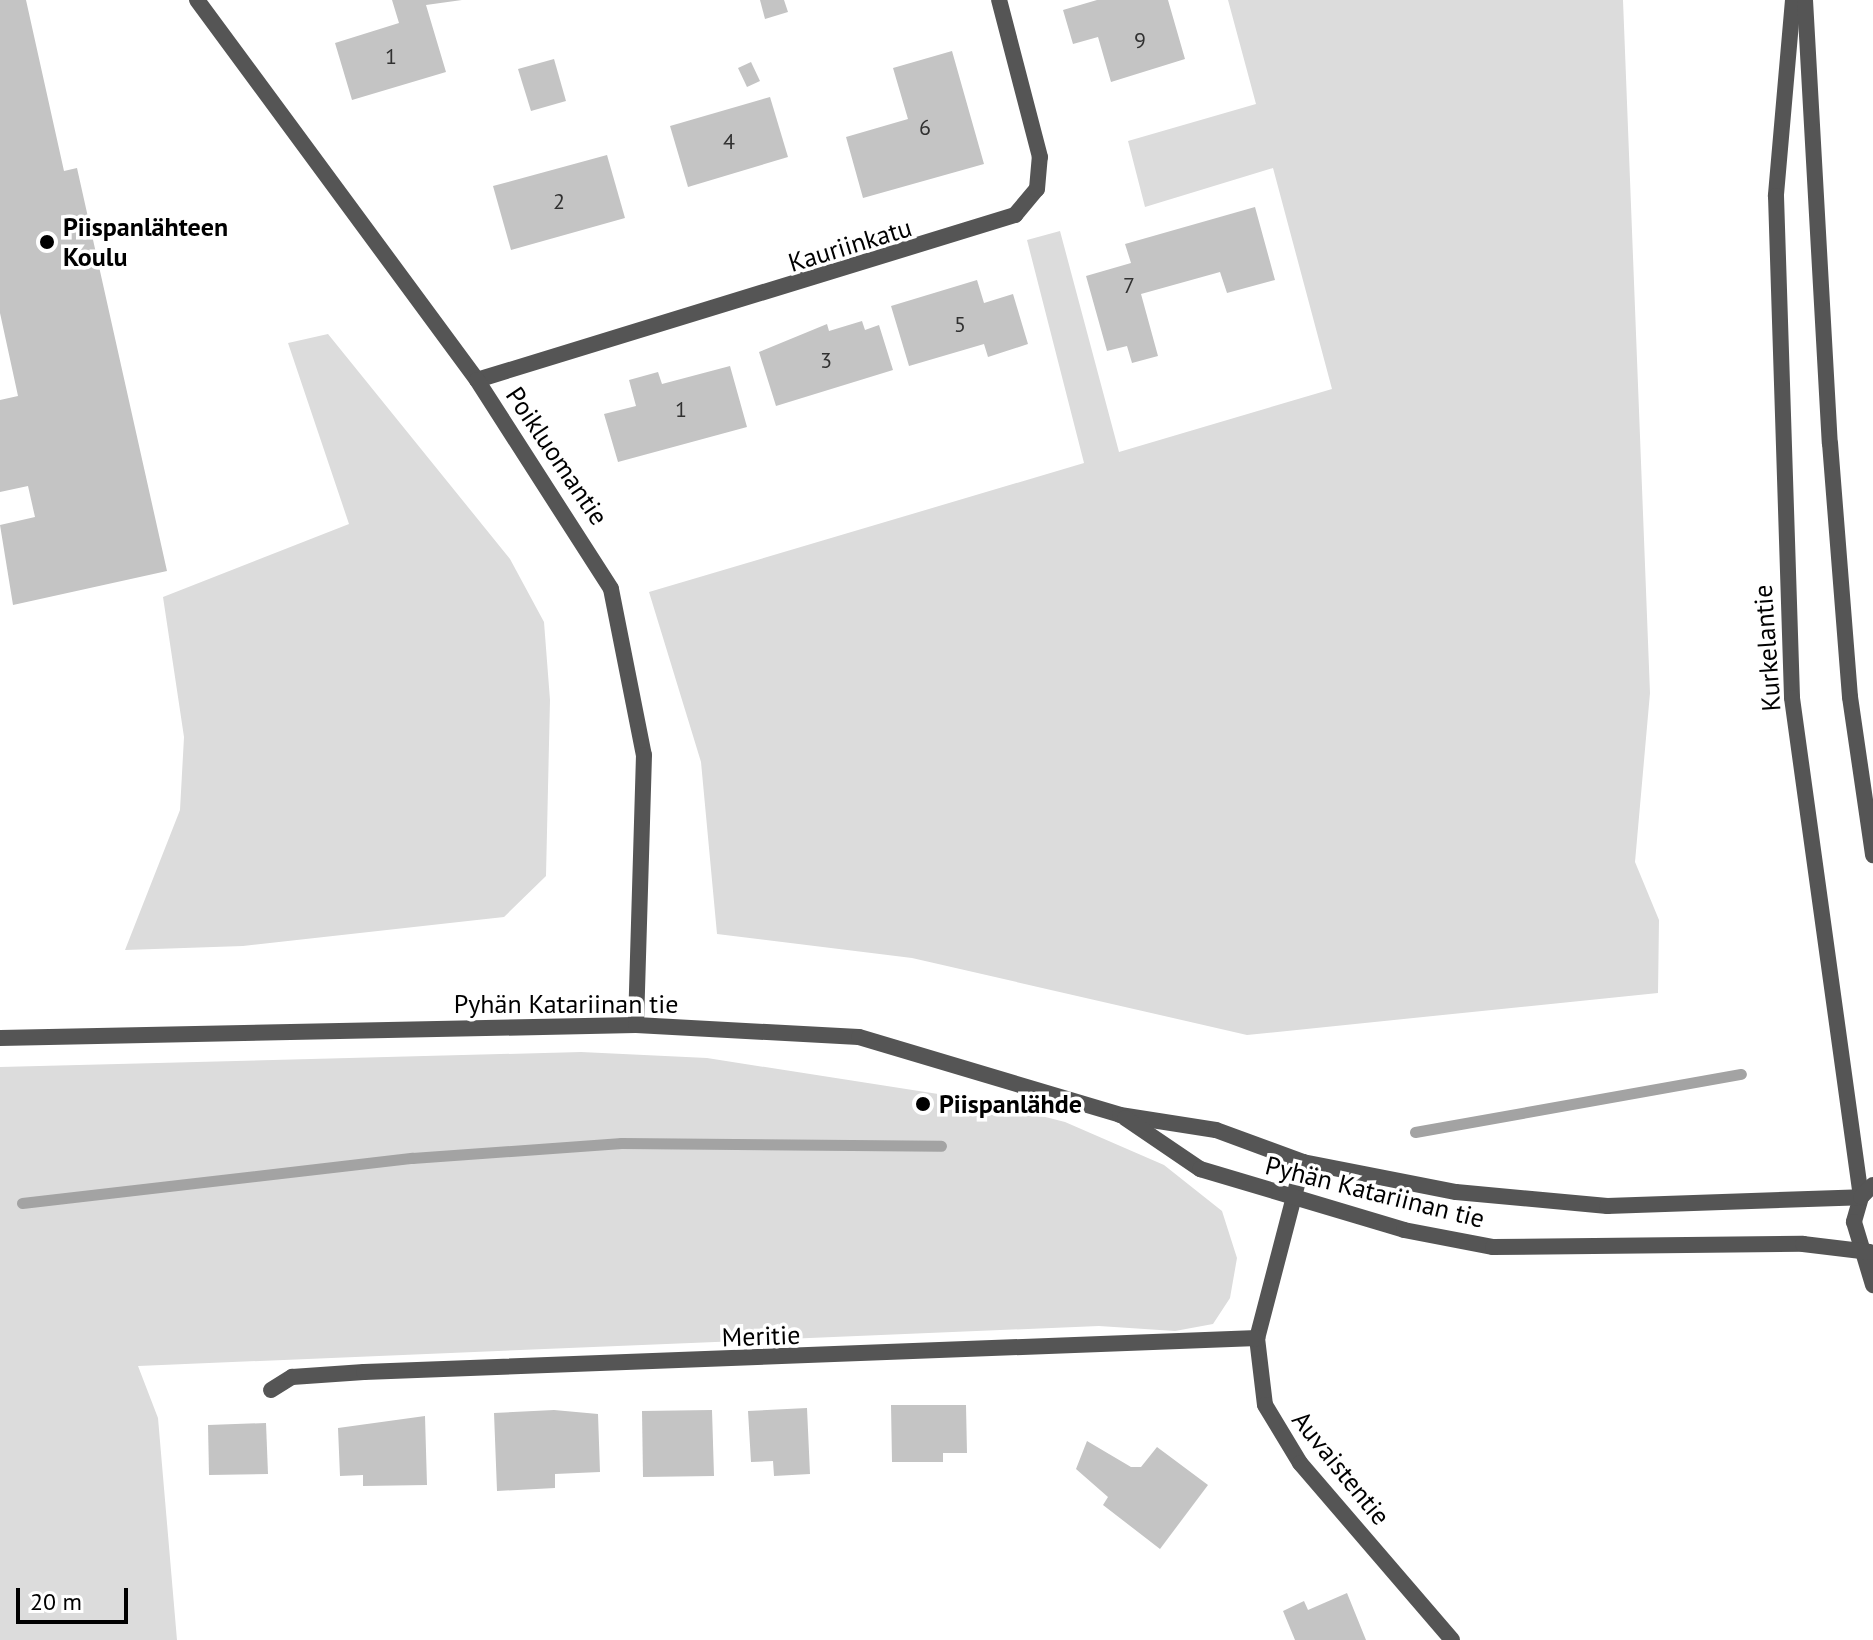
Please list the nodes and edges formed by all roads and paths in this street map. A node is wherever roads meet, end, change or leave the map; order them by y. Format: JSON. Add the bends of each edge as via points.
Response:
{"nodes":[{"id":1,"x":197,"y":0,"type":"edge"},
{"id":2,"x":999,"y":0,"type":"edge"},
{"id":3,"x":1793,"y":0,"type":"edge"},
{"id":4,"x":1805,"y":0,"type":"edge"},
{"id":5,"x":477,"y":380,"type":"junction"},
{"id":6,"x":1873,"y":855,"type":"edge"},
{"id":7,"x":636,"y":1025,"type":"junction"},
{"id":8,"x":0,"y":1038,"type":"edge"},
{"id":9,"x":1120,"y":1115,"type":"junction"},
{"id":10,"x":1303,"y":1162,"type":"junction"},
{"id":11,"x":1867,"y":1191,"type":"edge"},
{"id":12,"x":1292,"y":1199,"type":"junction"},
{"id":13,"x":1868,"y":1251,"type":"edge"},
{"id":14,"x":1873,"y":1285,"type":"edge"},
{"id":15,"x":1257,"y":1338,"type":"junction"},
{"id":16,"x":271,"y":1390,"type":"dead end"},
{"id":17,"x":1452,"y":1640,"type":"edge"}],
"edges":[{"from":1,"to":5,"type":"street","name":"Poikluomantie"},
{"from":2,"to":5,"type":"street","name":"Kauriinkatu","via":[[1040,157],[1037,189],[1015,215]]},
{"from":3,"to":11,"type":"street","name":"Kurkelantie","via":[[1776,196],[1792,698]]},
{"from":4,"to":6,"type":"street","via":[[1832,475],[1850,697]]},
{"from":5,"to":7,"type":"street","name":"Poikluomantie","via":[[585,538],[626,643],[644,755]]},
{"from":7,"to":8,"type":"street","name":"Pyhän Katariinan tie"},
{"from":7,"to":9,"type":"street","name":"Pyhän Katariinan tie","via":[[859,1037]]},
{"from":9,"to":10,"type":"street","name":"Pyhän Katariinan tie","via":[[1216,1130]]},
{"from":9,"to":12,"type":"street","name":"Pyhän Katariinan tie","via":[[1200,1169]]},
{"from":10,"to":11,"type":"street","name":"Pyhän Katariinan tie","via":[[1534,1202]]},
{"from":10,"to":12,"type":"street","name":"Auvaistentie"},
{"from":11,"to":13,"type":"street","name":"Kurkelantie","via":[[1854,1222]]},
{"from":12,"to":13,"type":"street","name":"Pyhän Katariinan tie","via":[[1493,1247]]},
{"from":12,"to":15,"type":"street","name":"Auvaistentie"},
{"from":13,"to":14,"type":"street","name":"Kurkelantie"},
{"from":15,"to":16,"type":"street","name":"Meritie","via":[[350,1373],[292,1377]]},
{"from":15,"to":17,"type":"street","name":"Auvaistentie","via":[[1258,1375],[1278,1435]]}]}
